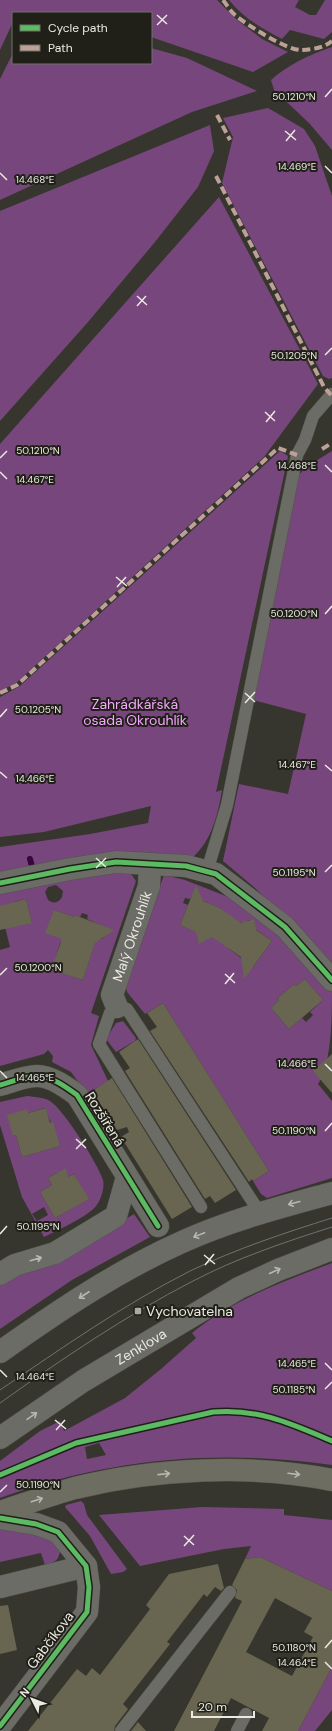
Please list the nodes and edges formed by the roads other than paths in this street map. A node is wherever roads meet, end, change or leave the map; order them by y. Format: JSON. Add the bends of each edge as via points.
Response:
{"nodes":[{"id":1,"x":332,"y":394,"type":"edge"},
{"id":2,"x":150,"y":864,"type":"junction"},
{"id":3,"x":207,"y":871,"type":"junction"},
{"id":4,"x":0,"y":883,"type":"edge"},
{"id":5,"x":332,"y":980,"type":"edge"},
{"id":6,"x":117,"y":1007,"type":"junction"},
{"id":7,"x":0,"y":1085,"type":"edge"},
{"id":8,"x":127,"y":1177,"type":"junction"},
{"id":9,"x":332,"y":1193,"type":"edge"},
{"id":10,"x":201,"y":1207,"type":"dead end"},
{"id":11,"x":260,"y":1213,"type":"junction"},
{"id":12,"x":158,"y":1226,"type":"dead end"},
{"id":13,"x":332,"y":1249,"type":"edge"},
{"id":14,"x":0,"y":1274,"type":"edge"},
{"id":15,"x":0,"y":1352,"type":"edge"},
{"id":16,"x":0,"y":1438,"type":"edge"},
{"id":17,"x":332,"y":1480,"type":"edge"},
{"id":18,"x":0,"y":1512,"type":"edge"},
{"id":19,"x":0,"y":1518,"type":"edge"},
{"id":20,"x":86,"y":1566,"type":"junction"},
{"id":21,"x":0,"y":1587,"type":"edge"},
{"id":22,"x":230,"y":1592,"type":"dead end"},
{"id":23,"x":246,"y":1714,"type":"dead end"},
{"id":24,"x":0,"y":1726,"type":"edge"},
{"id":25,"x":121,"y":1731,"type":"edge"},
{"id":26,"x":238,"y":1731,"type":"edge"}],
"edges":[{"from":1,"to":3,"type":"lane","via":[[313,416],[297,455],[227,805]]},
{"from":2,"to":3,"type":"street","via":[[186,866]]},
{"from":2,"to":4,"type":"street","via":[[116,862]]},
{"from":2,"to":6,"type":"street","name":"Malý Okrouhlík","via":[[149,886],[112,995]]},
{"from":3,"to":5,"type":"street","via":[[216,874],[285,927]]},
{"from":6,"to":10,"type":"lane","via":[[110,1013],[99,1044]]},
{"from":6,"to":11,"type":"lane","via":[[127,1009]]},
{"from":7,"to":8,"type":"street","name":"Rozšířená","via":[[36,1076],[45,1077],[77,1095]]},
{"from":8,"to":12,"type":"street","name":"Rozšířená"},
{"from":14,"to":8,"type":"street","one_way":true,"via":[[16,1265],[55,1253],[116,1216]]},
{"from":9,"to":11,"type":"street","one_way":true},
{"from":11,"to":15,"type":"street","one_way":true,"via":[[182,1242],[143,1261],[91,1291]]},
{"from":16,"to":13,"type":"street","name":"Zenklova","one_way":true,"via":[[83,1381],[239,1288]]},
{"from":18,"to":17,"type":"main road","one_way":true,"via":[[75,1488],[108,1481],[179,1473],[260,1471]]},
{"from":19,"to":20,"type":"street","via":[[36,1524],[58,1532]]},
{"from":20,"to":21,"type":"street"},
{"from":20,"to":24,"type":"street","name":"Gabčíkova","via":[[89,1588],[87,1612]]},
{"from":22,"to":25,"type":"lane"},
{"from":23,"to":26,"type":"lane"}]}
